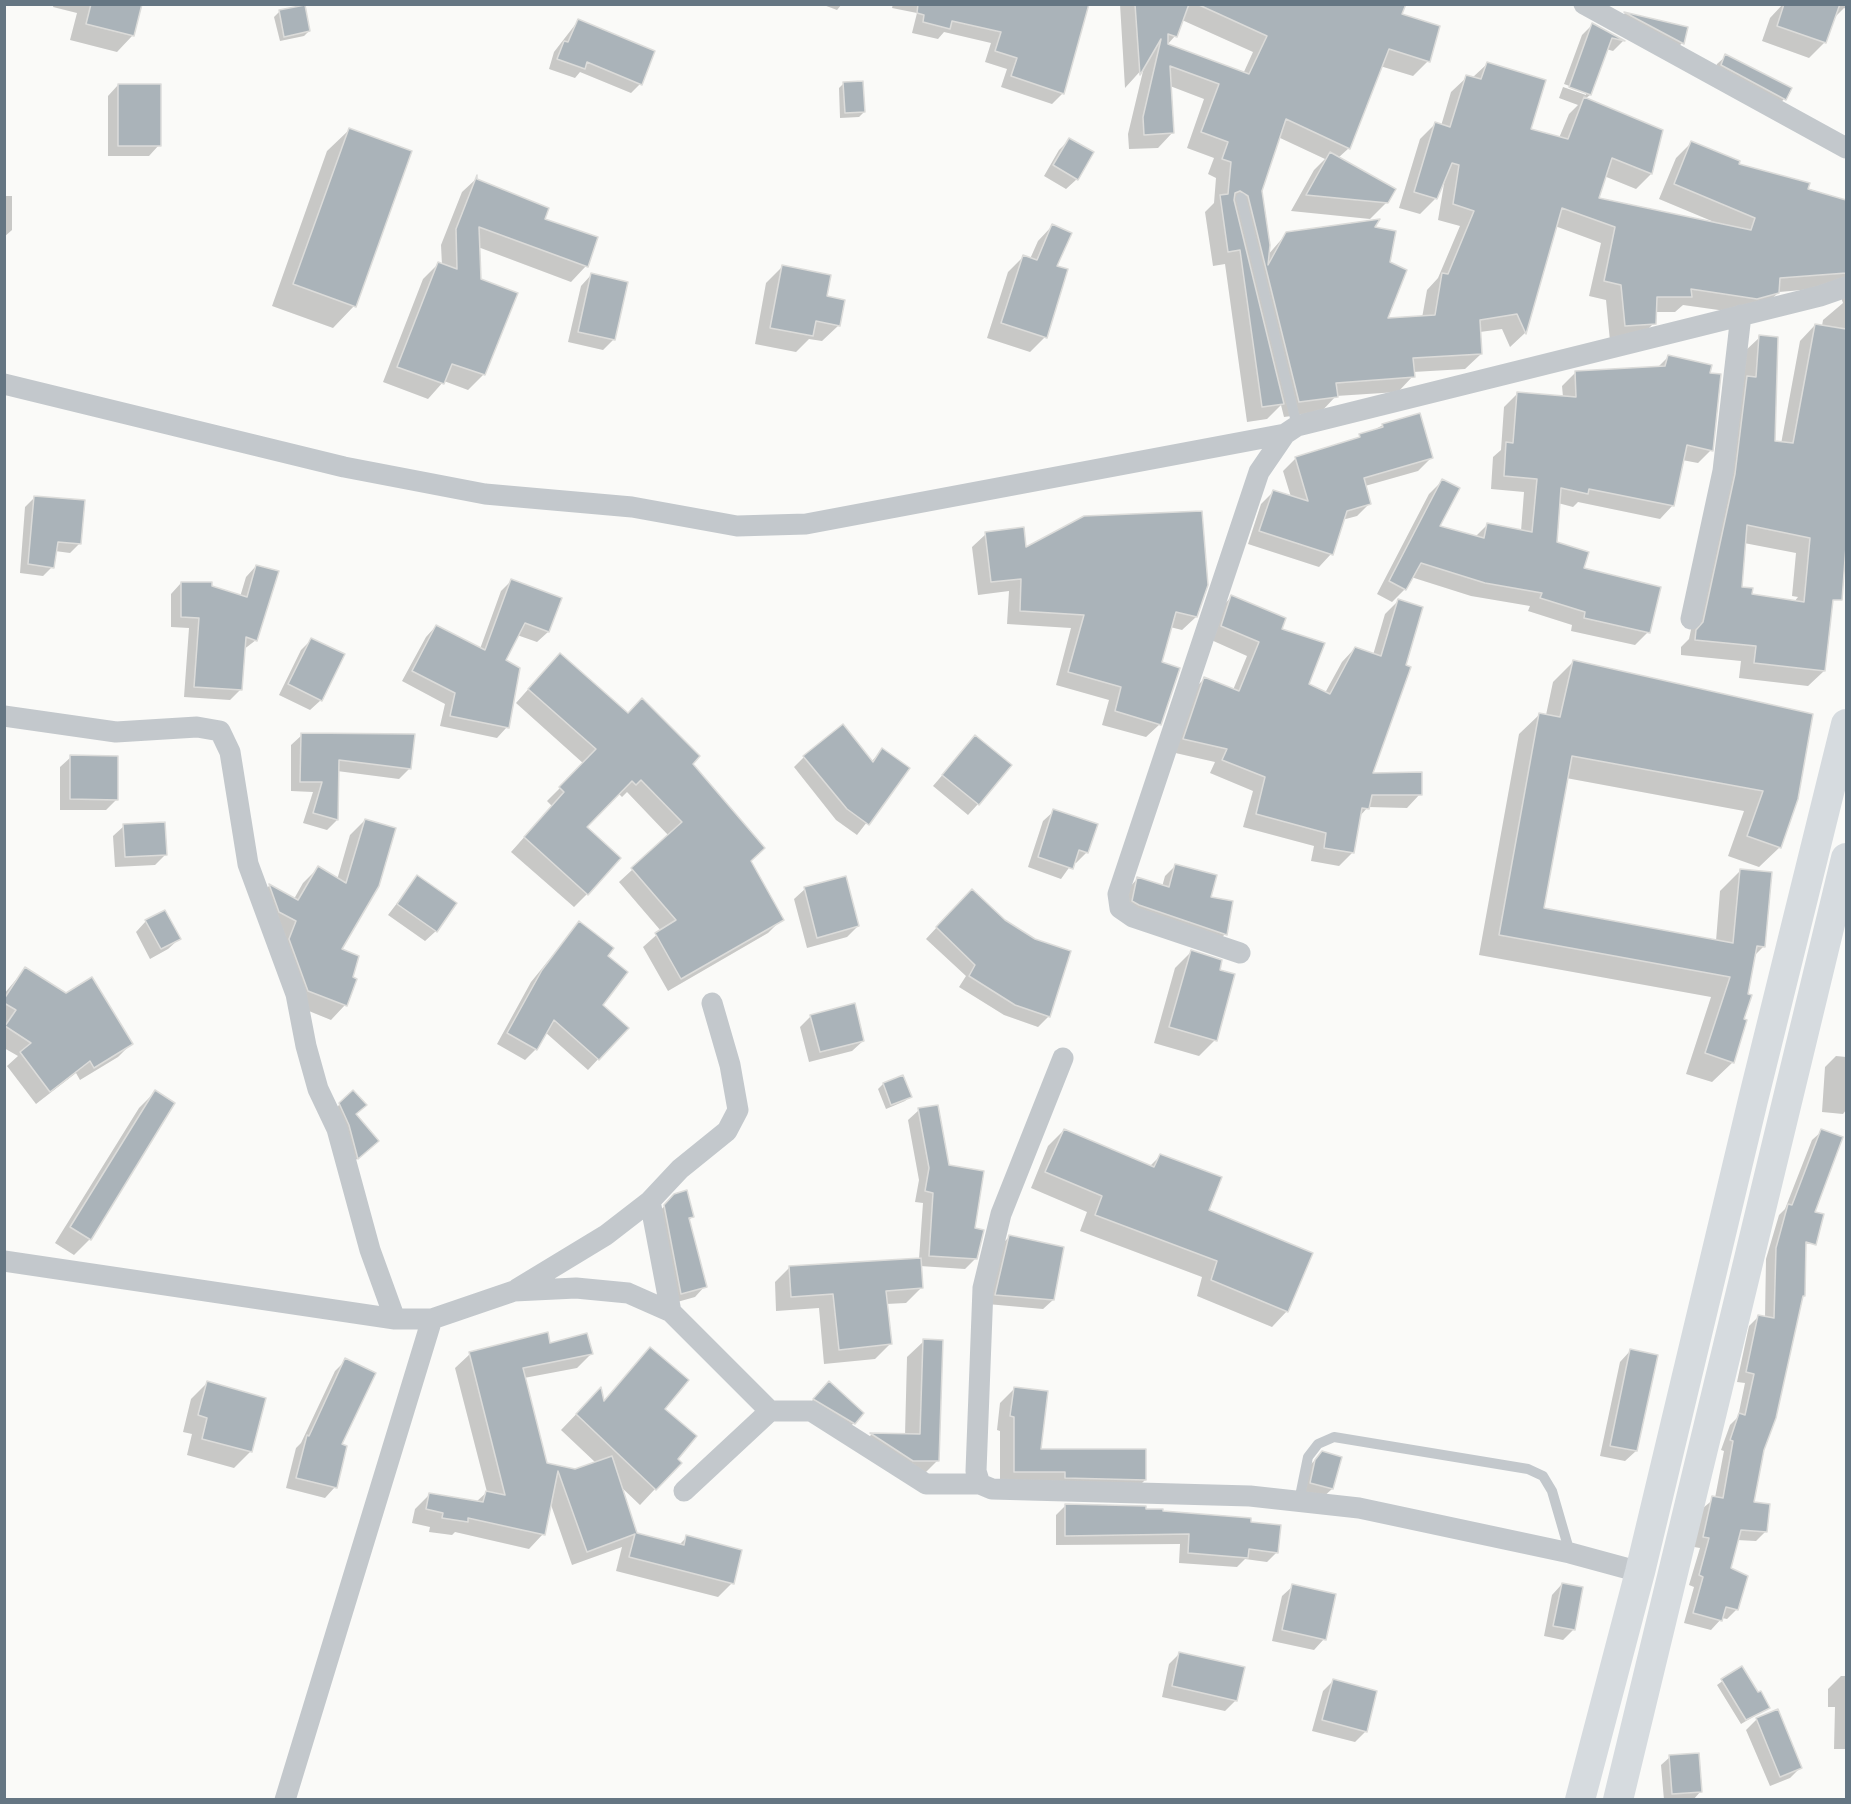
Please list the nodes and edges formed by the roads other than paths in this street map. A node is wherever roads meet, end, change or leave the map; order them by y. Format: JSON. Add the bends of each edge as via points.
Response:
{"nodes":[{"id":1,"x":1584,"y":4,"type":"edge"},
{"id":2,"x":1846,"y":147,"type":"edge"},
{"id":3,"x":1241,"y":198,"type":"dead end"},
{"id":4,"x":1846,"y":287,"type":"edge"},
{"id":5,"x":1740,"y":315,"type":"junction"},
{"id":6,"x":4,"y":384,"type":"edge"},
{"id":7,"x":1291,"y":430,"type":"junction"},
{"id":8,"x":1691,"y":619,"type":"dead end"},
{"id":9,"x":4,"y":716,"type":"edge"},
{"id":10,"x":1846,"y":724,"type":"edge"},
{"id":11,"x":1846,"y":858,"type":"edge"},
{"id":12,"x":1240,"y":953,"type":"dead end"},
{"id":13,"x":712,"y":1003,"type":"dead end"},
{"id":14,"x":1063,"y":1058,"type":"dead end"},
{"id":15,"x":1753,"y":1100,"type":"junction"},
{"id":16,"x":1784,"y":1109,"type":"junction"},
{"id":17,"x":650,"y":1201,"type":"junction"},
{"id":18,"x":4,"y":1261,"type":"edge"},
{"id":19,"x":514,"y":1291,"type":"junction"},
{"id":20,"x":671,"y":1312,"type":"junction"},
{"id":21,"x":394,"y":1319,"type":"junction"},
{"id":22,"x":432,"y":1319,"type":"junction"},
{"id":23,"x":770,"y":1411,"type":"junction"},
{"id":24,"x":980,"y":1484,"type":"junction"},
{"id":25,"x":684,"y":1491,"type":"dead end"},
{"id":26,"x":1299,"y":1501,"type":"junction"},
{"id":27,"x":1570,"y":1553,"type":"junction"},
{"id":28,"x":1640,"y":1572,"type":"junction"},
{"id":29,"x":285,"y":1800,"type":"edge"},
{"id":30,"x":1580,"y":1800,"type":"edge"},
{"id":31,"x":1618,"y":1800,"type":"edge"}],
"edges":[{"from":1,"to":2,"type":"street"},
{"from":3,"to":7,"type":"lane"},
{"from":4,"to":5,"type":"street"},
{"from":5,"to":7,"type":"street"},
{"from":5,"to":8,"type":"street","via":[[1723,471]]},
{"from":6,"to":7,"type":"street","via":[[344,467],[485,494],[632,507],[737,526],[806,524]]},
{"from":7,"to":12,"type":"street","via":[[1259,472],[1118,894],[1120,908],[1133,917]]},
{"from":9,"to":21,"type":"street","via":[[116,732],[197,727],[220,731],[230,752],[248,864],[296,994],[318,1089],[337,1129],[370,1250]]},
{"from":10,"to":15,"type":"main road"},
{"from":11,"to":16,"type":"main road"},
{"from":13,"to":17,"type":"street","via":[[738,1110],[727,1131],[680,1169]]},
{"from":14,"to":24,"type":"street","via":[[1001,1214],[983,1288],[976,1471]]},
{"from":15,"to":16,"type":"main road"},
{"from":15,"to":28,"type":"main road"},
{"from":16,"to":31,"type":"main road"},
{"from":17,"to":19,"type":"street","via":[[606,1235]]},
{"from":17,"to":20,"type":"street"},
{"from":18,"to":21,"type":"street"},
{"from":19,"to":20,"type":"street","via":[[576,1288],[628,1293]]},
{"from":19,"to":22,"type":"street"},
{"from":20,"to":23,"type":"street"},
{"from":21,"to":22,"type":"street"},
{"from":22,"to":29,"type":"street"},
{"from":23,"to":24,"type":"street","via":[[811,1411],[926,1484]]},
{"from":23,"to":25,"type":"street"},
{"from":24,"to":26,"type":"street","via":[[992,1489],[1250,1496]]},
{"from":26,"to":27,"type":"street","via":[[1359,1508]]},
{"from":26,"to":27,"type":"lane","via":[[1308,1457],[1318,1443],[1334,1437],[1528,1469],[1543,1476],[1552,1491]]},
{"from":27,"to":28,"type":"street"},
{"from":28,"to":30,"type":"main road"}]}
